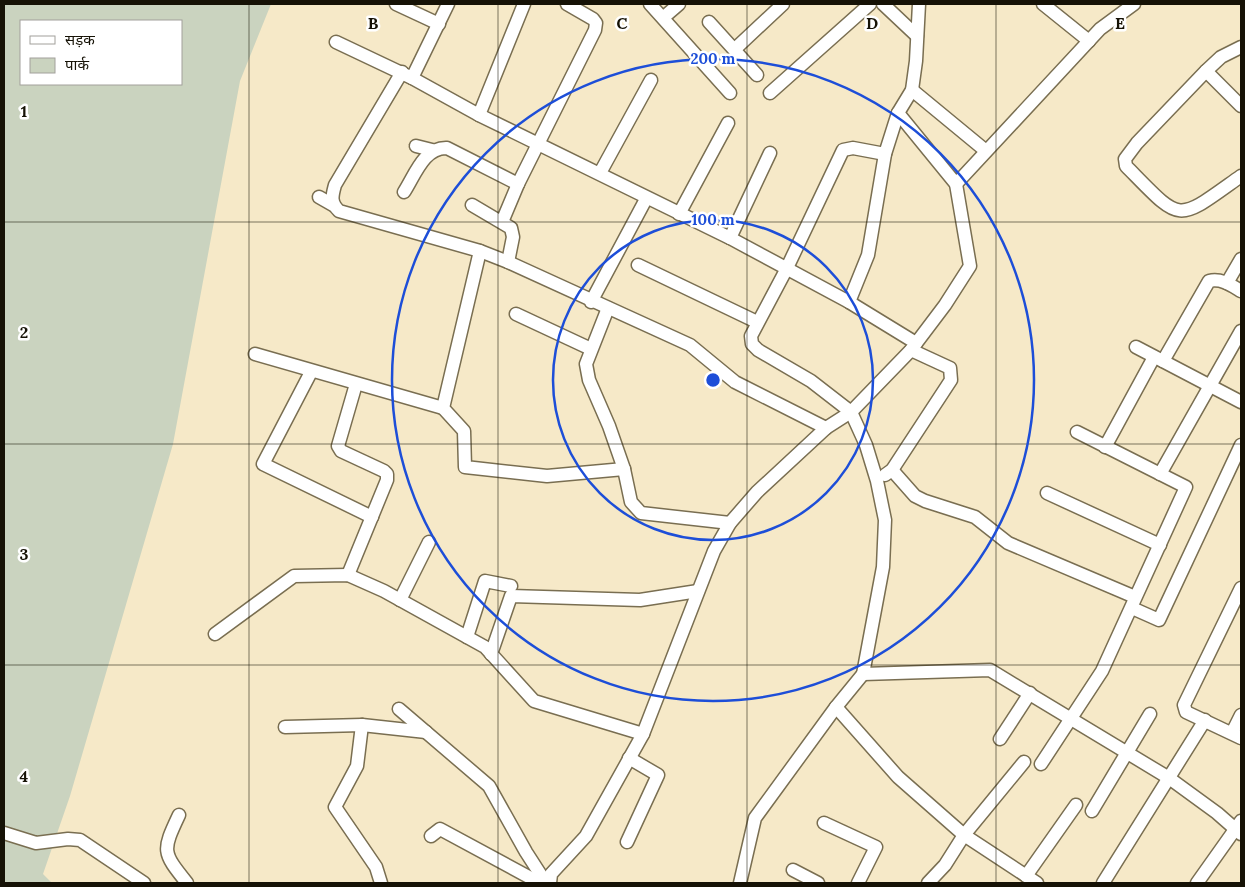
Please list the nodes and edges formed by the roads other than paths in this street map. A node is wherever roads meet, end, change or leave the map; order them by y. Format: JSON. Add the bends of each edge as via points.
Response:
{"nodes":[{"id":1,"x":396,"y":4,"type":"edge"},
{"id":2,"x":448,"y":4,"type":"edge"},
{"id":3,"x":524,"y":4,"type":"edge"},
{"id":4,"x":567,"y":4,"type":"edge"},
{"id":5,"x":650,"y":4,"type":"edge"},
{"id":6,"x":679,"y":4,"type":"edge"},
{"id":7,"x":783,"y":4,"type":"edge"},
{"id":8,"x":870,"y":4,"type":"edge"},
{"id":9,"x":883,"y":4,"type":"edge"},
{"id":10,"x":919,"y":4,"type":"edge"},
{"id":11,"x":1043,"y":4,"type":"edge"},
{"id":12,"x":1134,"y":4,"type":"edge"},
{"id":13,"x":664,"y":17,"type":"junction"},
{"id":14,"x":709,"y":22,"type":"dead end"},
{"id":15,"x":439,"y":24,"type":"junction"},
{"id":16,"x":917,"y":36,"type":"junction"},
{"id":17,"x":1089,"y":41,"type":"junction"},
{"id":18,"x":336,"y":42,"type":"dead end"},
{"id":19,"x":1241,"y":47,"type":"edge"},
{"id":20,"x":735,"y":49,"type":"junction"},
{"id":21,"x":1206,"y":71,"type":"junction"},
{"id":22,"x":407,"y":75,"type":"junction"},
{"id":23,"x":757,"y":75,"type":"dead end"},
{"id":24,"x":651,"y":80,"type":"dead end"},
{"id":25,"x":912,"y":90,"type":"junction"},
{"id":26,"x":730,"y":93,"type":"dead end"},
{"id":27,"x":770,"y":93,"type":"dead end"},
{"id":28,"x":1241,"y":106,"type":"edge"},
{"id":29,"x":898,"y":113,"type":"junction"},
{"id":30,"x":479,"y":115,"type":"junction"},
{"id":31,"x":728,"y":123,"type":"dead end"},
{"id":32,"x":539,"y":142,"type":"junction"},
{"id":33,"x":416,"y":146,"type":"dead end"},
{"id":34,"x":432,"y":150,"type":"junction"},
{"id":35,"x":986,"y":151,"type":"junction"},
{"id":36,"x":770,"y":153,"type":"dead end"},
{"id":37,"x":885,"y":154,"type":"junction"},
{"id":38,"x":600,"y":173,"type":"junction"},
{"id":39,"x":1241,"y":176,"type":"edge"},
{"id":40,"x":518,"y":184,"type":"junction"},
{"id":41,"x":956,"y":184,"type":"junction"},
{"id":42,"x":404,"y":192,"type":"dead end"},
{"id":43,"x":639,"y":195,"type":"junction"},
{"id":44,"x":319,"y":197,"type":"dead end"},
{"id":45,"x":333,"y":205,"type":"junction"},
{"id":46,"x":472,"y":205,"type":"dead end"},
{"id":47,"x":679,"y":214,"type":"junction"},
{"id":48,"x":502,"y":222,"type":"junction"},
{"id":49,"x":730,"y":238,"type":"junction"},
{"id":50,"x":480,"y":251,"type":"junction"},
{"id":51,"x":1241,"y":259,"type":"edge"},
{"id":52,"x":508,"y":262,"type":"junction"},
{"id":53,"x":638,"y":265,"type":"dead end"},
{"id":54,"x":786,"y":270,"type":"junction"},
{"id":55,"x":1227,"y":283,"type":"junction"},
{"id":56,"x":1241,"y":291,"type":"edge"},
{"id":57,"x":591,"y":302,"type":"junction"},
{"id":58,"x":850,"y":302,"type":"junction"},
{"id":59,"x":608,"y":308,"type":"junction"},
{"id":60,"x":516,"y":314,"type":"dead end"},
{"id":61,"x":756,"y":322,"type":"junction"},
{"id":62,"x":1241,"y":331,"type":"edge"},
{"id":63,"x":913,"y":346,"type":"junction"},
{"id":64,"x":1136,"y":347,"type":"dead end"},
{"id":65,"x":591,"y":349,"type":"junction"},
{"id":66,"x":255,"y":354,"type":"dead end"},
{"id":67,"x":1158,"y":359,"type":"junction"},
{"id":68,"x":311,"y":372,"type":"junction"},
{"id":69,"x":356,"y":384,"type":"junction"},
{"id":70,"x":1210,"y":384,"type":"junction"},
{"id":71,"x":1241,"y":402,"type":"edge"},
{"id":72,"x":443,"y":408,"type":"junction"},
{"id":73,"x":851,"y":412,"type":"junction"},
{"id":74,"x":826,"y":428,"type":"junction"},
{"id":75,"x":1077,"y":432,"type":"dead end"},
{"id":76,"x":1241,"y":445,"type":"edge"},
{"id":77,"x":1105,"y":447,"type":"junction"},
{"id":78,"x":624,"y":469,"type":"junction"},
{"id":79,"x":892,"y":470,"type":"junction"},
{"id":80,"x":1160,"y":474,"type":"junction"},
{"id":81,"x":877,"y":481,"type":"junction"},
{"id":82,"x":1047,"y":493,"type":"dead end"},
{"id":83,"x":372,"y":517,"type":"junction"},
{"id":84,"x":730,"y":522,"type":"junction"},
{"id":85,"x":429,"y":542,"type":"dead end"},
{"id":86,"x":1160,"y":545,"type":"junction"},
{"id":87,"x":348,"y":575,"type":"junction"},
{"id":88,"x":511,"y":586,"type":"dead end"},
{"id":89,"x":1241,"y":588,"type":"edge"},
{"id":90,"x":698,"y":591,"type":"junction"},
{"id":91,"x":400,"y":600,"type":"junction"},
{"id":92,"x":1134,"y":603,"type":"junction"},
{"id":93,"x":215,"y":634,"type":"dead end"},
{"id":94,"x":467,"y":637,"type":"junction"},
{"id":95,"x":491,"y":654,"type":"junction"},
{"id":96,"x":863,"y":674,"type":"junction"},
{"id":97,"x":1030,"y":694,"type":"junction"},
{"id":98,"x":836,"y":706,"type":"junction"},
{"id":99,"x":399,"y":709,"type":"dead end"},
{"id":100,"x":1150,"y":714,"type":"dead end"},
{"id":101,"x":1241,"y":715,"type":"edge"},
{"id":102,"x":1070,"y":719,"type":"junction"},
{"id":103,"x":1205,"y":720,"type":"junction"},
{"id":104,"x":362,"y":725,"type":"junction"},
{"id":105,"x":285,"y":727,"type":"dead end"},
{"id":106,"x":426,"y":732,"type":"junction"},
{"id":107,"x":643,"y":734,"type":"junction"},
{"id":108,"x":1236,"y":736,"type":"edge"},
{"id":109,"x":1000,"y":740,"type":"dead end"},
{"id":110,"x":1128,"y":753,"type":"junction"},
{"id":111,"x":629,"y":758,"type":"junction"},
{"id":112,"x":1024,"y":762,"type":"dead end"},
{"id":113,"x":1041,"y":764,"type":"dead end"},
{"id":114,"x":1169,"y":778,"type":"junction"},
{"id":115,"x":1076,"y":805,"type":"dead end"},
{"id":116,"x":1092,"y":811,"type":"dead end"},
{"id":117,"x":179,"y":815,"type":"dead end"},
{"id":118,"x":824,"y":823,"type":"dead end"},
{"id":119,"x":1240,"y":829,"type":"edge"},
{"id":120,"x":4,"y":833,"type":"edge"},
{"id":121,"x":964,"y":835,"type":"junction"},
{"id":122,"x":431,"y":836,"type":"dead end"},
{"id":123,"x":627,"y":842,"type":"dead end"},
{"id":124,"x":793,"y":870,"type":"dead end"},
{"id":125,"x":1026,"y":876,"type":"junction"},
{"id":126,"x":144,"y":883,"type":"edge"},
{"id":127,"x":187,"y":883,"type":"edge"},
{"id":128,"x":381,"y":883,"type":"edge"},
{"id":129,"x":540,"y":883,"type":"edge"},
{"id":130,"x":546,"y":883,"type":"edge"},
{"id":131,"x":550,"y":883,"type":"edge"},
{"id":132,"x":740,"y":883,"type":"edge"},
{"id":133,"x":818,"y":883,"type":"edge"},
{"id":134,"x":858,"y":883,"type":"edge"},
{"id":135,"x":928,"y":883,"type":"edge"},
{"id":136,"x":1038,"y":883,"type":"edge"},
{"id":137,"x":1103,"y":883,"type":"edge"},
{"id":138,"x":1197,"y":883,"type":"edge"}],
"edges":[{"from":1,"to":15,"type":"street"},
{"from":2,"to":15,"type":"street"},
{"from":3,"to":30,"type":"street"},
{"from":4,"to":32,"type":"street","via":[[594,20],[595,30]]},
{"from":5,"to":13,"type":"street"},
{"from":6,"to":13,"type":"street"},
{"from":7,"to":20,"type":"street"},
{"from":8,"to":27,"type":"street"},
{"from":9,"to":16,"type":"street"},
{"from":10,"to":16,"type":"street"},
{"from":11,"to":17,"type":"street"},
{"from":12,"to":17,"type":"street"},
{"from":13,"to":26,"type":"street"},
{"from":14,"to":20,"type":"street"},
{"from":15,"to":22,"type":"street"},
{"from":16,"to":25,"type":"street"},
{"from":17,"to":35,"type":"street"},
{"from":18,"to":22,"type":"street"},
{"from":19,"to":21,"type":"street","via":[[1220,57]]},
{"from":20,"to":23,"type":"street"},
{"from":21,"to":28,"type":"street"},
{"from":21,"to":39,"type":"street","via":[[1130,150],[1125,158],[1126,166],[1163,204],[1183,212],[1196,209]]},
{"from":22,"to":30,"type":"street"},
{"from":22,"to":45,"type":"street","via":[[335,185]]},
{"from":24,"to":38,"type":"street"},
{"from":25,"to":29,"type":"street"},
{"from":25,"to":35,"type":"street"},
{"from":29,"to":37,"type":"street"},
{"from":29,"to":41,"type":"street"},
{"from":30,"to":32,"type":"street"},
{"from":31,"to":47,"type":"street"},
{"from":32,"to":38,"type":"street"},
{"from":32,"to":40,"type":"street"},
{"from":33,"to":34,"type":"street"},
{"from":34,"to":40,"type":"street","via":[[448,148]]},
{"from":34,"to":42,"type":"street"},
{"from":35,"to":41,"type":"street"},
{"from":36,"to":49,"type":"street"},
{"from":37,"to":54,"type":"street","via":[[853,148],[842,150]]},
{"from":37,"to":58,"type":"street","via":[[868,255]]},
{"from":38,"to":43,"type":"street"},
{"from":40,"to":48,"type":"street"},
{"from":41,"to":63,"type":"street","via":[[970,266]]},
{"from":43,"to":47,"type":"street"},
{"from":43,"to":57,"type":"street"},
{"from":44,"to":45,"type":"street"},
{"from":45,"to":50,"type":"street","via":[[349,215]]},
{"from":46,"to":48,"type":"street"},
{"from":47,"to":49,"type":"street"},
{"from":48,"to":52,"type":"street","via":[[511,228],[513,237]]},
{"from":49,"to":54,"type":"street"},
{"from":50,"to":52,"type":"street"},
{"from":50,"to":72,"type":"street"},
{"from":51,"to":55,"type":"street"},
{"from":52,"to":57,"type":"street"},
{"from":53,"to":61,"type":"street"},
{"from":54,"to":58,"type":"street"},
{"from":54,"to":61,"type":"street"},
{"from":55,"to":56,"type":"street"},
{"from":55,"to":67,"type":"street","via":[[1209,282]]},
{"from":57,"to":59,"type":"street"},
{"from":58,"to":63,"type":"street"},
{"from":59,"to":65,"type":"street"},
{"from":59,"to":74,"type":"street","via":[[690,345],[735,382]]},
{"from":60,"to":65,"type":"street"},
{"from":61,"to":73,"type":"street","via":[[751,336],[752,344],[758,350],[811,381]]},
{"from":62,"to":70,"type":"street"},
{"from":63,"to":73,"type":"street"},
{"from":63,"to":79,"type":"street","via":[[950,368],[951,380]]},
{"from":64,"to":67,"type":"street"},
{"from":65,"to":78,"type":"street","via":[[586,364],[588,380],[601,405]]},
{"from":66,"to":68,"type":"street"},
{"from":67,"to":70,"type":"street"},
{"from":67,"to":77,"type":"street"},
{"from":68,"to":69,"type":"street"},
{"from":68,"to":83,"type":"street","via":[[263,464]]},
{"from":69,"to":72,"type":"street"},
{"from":69,"to":83,"type":"street","via":[[338,446],[341,451],[387,474]]},
{"from":70,"to":71,"type":"street"},
{"from":70,"to":80,"type":"street"},
{"from":72,"to":78,"type":"street","via":[[464,431],[464,467],[547,476]]},
{"from":73,"to":74,"type":"street"},
{"from":73,"to":81,"type":"street"},
{"from":74,"to":84,"type":"street"},
{"from":75,"to":77,"type":"street"},
{"from":76,"to":92,"type":"street","via":[[1159,620]]},
{"from":77,"to":80,"type":"street"},
{"from":78,"to":84,"type":"street","via":[[631,502],[641,513]]},
{"from":79,"to":81,"type":"street"},
{"from":79,"to":92,"type":"street","via":[[920,498],[975,517],[1008,543]]},
{"from":80,"to":86,"type":"street","via":[[1186,487]]},
{"from":81,"to":96,"type":"street","via":[[885,520],[883,567]]},
{"from":82,"to":86,"type":"street"},
{"from":83,"to":87,"type":"street"},
{"from":84,"to":90,"type":"street"},
{"from":85,"to":91,"type":"street"},
{"from":86,"to":92,"type":"street"},
{"from":87,"to":91,"type":"street"},
{"from":87,"to":93,"type":"street","via":[[294,576]]},
{"from":88,"to":94,"type":"street","via":[[485,580]]},
{"from":89,"to":103,"type":"street","via":[[1184,705],[1186,712]]},
{"from":90,"to":95,"type":"street","via":[[640,600],[511,596]]},
{"from":90,"to":107,"type":"street"},
{"from":91,"to":94,"type":"street"},
{"from":92,"to":102,"type":"street","via":[[1102,672]]},
{"from":94,"to":95,"type":"street"},
{"from":95,"to":107,"type":"street","via":[[534,701]]},
{"from":96,"to":97,"type":"street","via":[[990,670]]},
{"from":96,"to":98,"type":"street"},
{"from":97,"to":102,"type":"street"},
{"from":97,"to":109,"type":"street"},
{"from":98,"to":121,"type":"street","via":[[898,777]]},
{"from":98,"to":132,"type":"street","via":[[755,818]]},
{"from":99,"to":106,"type":"street"},
{"from":100,"to":110,"type":"street"},
{"from":101,"to":108,"type":"street"},
{"from":102,"to":110,"type":"street"},
{"from":102,"to":113,"type":"street"},
{"from":103,"to":108,"type":"street"},
{"from":103,"to":114,"type":"street"},
{"from":104,"to":105,"type":"street"},
{"from":104,"to":106,"type":"street"},
{"from":104,"to":128,"type":"street","via":[[357,766],[335,807],[376,866]]},
{"from":106,"to":130,"type":"street","via":[[489,786]]},
{"from":107,"to":111,"type":"street"},
{"from":110,"to":114,"type":"street"},
{"from":110,"to":116,"type":"street"},
{"from":111,"to":123,"type":"street","via":[[658,775]]},
{"from":111,"to":131,"type":"street","via":[[586,836],[551,874]]},
{"from":112,"to":121,"type":"street"},
{"from":114,"to":119,"type":"street"},
{"from":114,"to":137,"type":"street"},
{"from":115,"to":125,"type":"street"},
{"from":117,"to":127,"type":"street","via":[[167,841],[166,852]]},
{"from":118,"to":134,"type":"street","via":[[879,842]]},
{"from":119,"to":138,"type":"street"},
{"from":120,"to":126,"type":"street","via":[[36,843],[80,840]]},
{"from":121,"to":125,"type":"street"},
{"from":121,"to":135,"type":"street","via":[[945,865]]},
{"from":122,"to":129,"type":"street","via":[[440,829]]},
{"from":124,"to":133,"type":"street"},
{"from":125,"to":136,"type":"street"}]}
